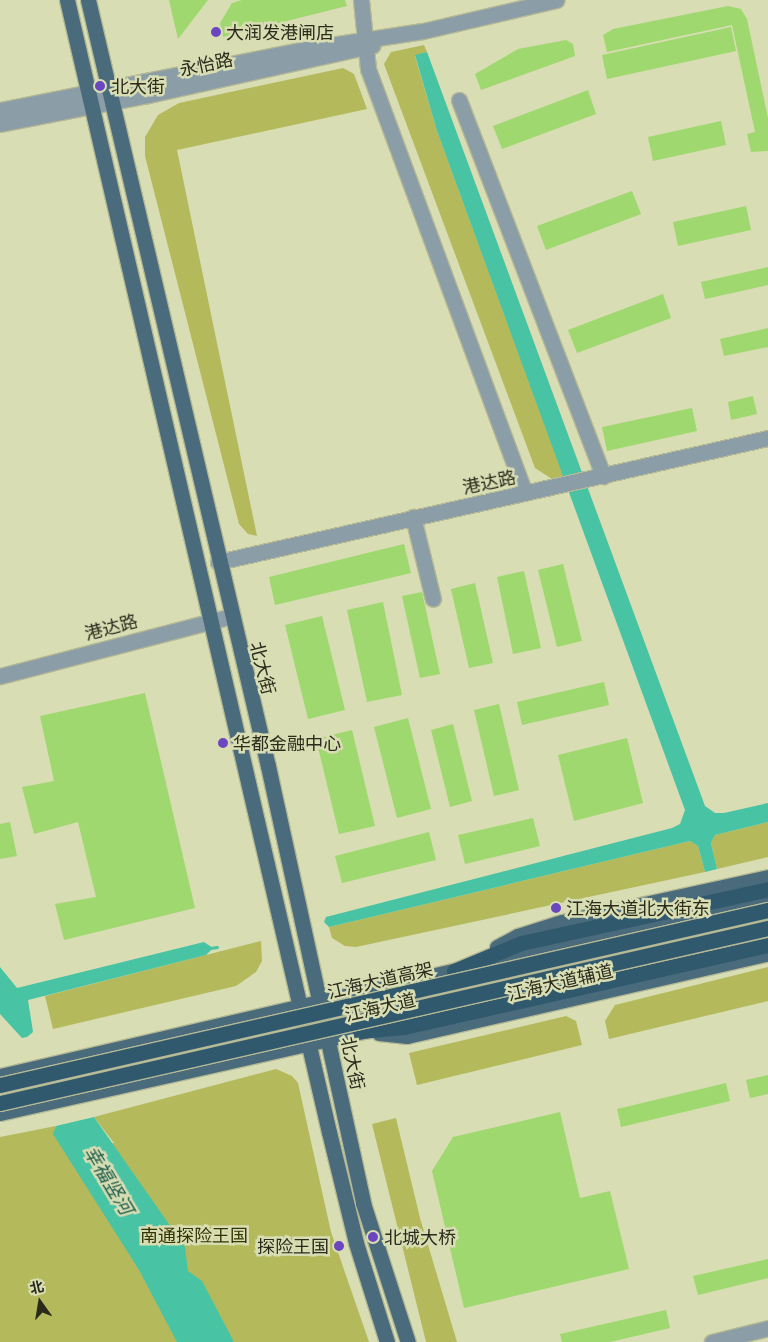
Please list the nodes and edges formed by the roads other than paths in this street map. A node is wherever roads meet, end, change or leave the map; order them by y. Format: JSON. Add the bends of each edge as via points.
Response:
{"nodes":[{"id":1,"x":67,"y":0,"type":"edge"},
{"id":2,"x":88,"y":0,"type":"edge"},
{"id":3,"x":361,"y":0,"type":"edge"},
{"id":4,"x":556,"y":0,"type":"edge"},
{"id":5,"x":365,"y":44,"type":"junction"},
{"id":6,"x":109,"y":88,"type":"junction"},
{"id":7,"x":89,"y":92,"type":"junction"},
{"id":8,"x":459,"y":100,"type":"dead end"},
{"id":9,"x":0,"y":110,"type":"edge"},
{"id":10,"x":0,"y":124,"type":"edge"},
{"id":11,"x":768,"y":438,"type":"edge"},
{"id":12,"x":603,"y":476,"type":"junction"},
{"id":13,"x":525,"y":494,"type":"junction"},
{"id":14,"x":413,"y":517,"type":"junction"},
{"id":15,"x":218,"y":562,"type":"junction"},
{"id":16,"x":433,"y":599,"type":"dead end"},
{"id":17,"x":232,"y":616,"type":"junction"},
{"id":18,"x":213,"y":620,"type":"junction"},
{"id":19,"x":0,"y":676,"type":"edge"},
{"id":20,"x":768,"y":877,"type":"edge"},
{"id":21,"x":768,"y":889,"type":"edge"},
{"id":22,"x":768,"y":898,"type":"edge"},
{"id":23,"x":768,"y":910,"type":"edge"},
{"id":24,"x":768,"y":928,"type":"edge"},
{"id":25,"x":768,"y":938,"type":"edge"},
{"id":26,"x":520,"y":939,"type":"junction"},
{"id":27,"x":768,"y":944,"type":"edge"},
{"id":28,"x":768,"y":953,"type":"edge"},
{"id":29,"x":454,"y":970,"type":"junction"},
{"id":30,"x":321,"y":1001,"type":"junction"},
{"id":31,"x":300,"y":1005,"type":"junction"},
{"id":32,"x":360,"y":1031,"type":"junction"},
{"id":33,"x":328,"y":1038,"type":"junction"},
{"id":34,"x":309,"y":1043,"type":"junction"},
{"id":35,"x":0,"y":1076,"type":"edge"},
{"id":36,"x":0,"y":1085,"type":"edge"},
{"id":37,"x":0,"y":1103,"type":"edge"},
{"id":38,"x":0,"y":1113,"type":"edge"},
{"id":39,"x":768,"y":1328,"type":"edge"},
{"id":40,"x":387,"y":1342,"type":"edge"},
{"id":41,"x":408,"y":1342,"type":"edge"},
{"id":42,"x":712,"y":1342,"type":"edge"}],
"edges":[{"from":1,"to":7,"type":"main road"},
{"from":2,"to":6,"type":"main road","name":"北大街"},
{"from":3,"to":5,"type":"street"},
{"from":4,"to":5,"type":"street","name":"永怡路"},
{"from":5,"to":6,"type":"street","name":"永怡路"},
{"from":5,"to":10,"type":"street","name":"永怡路"},
{"from":5,"to":13,"type":"street","via":[[368,69]]},
{"from":6,"to":7,"type":"street","name":"永怡路"},
{"from":6,"to":15,"type":"main road","name":"北大街"},
{"from":7,"to":9,"type":"street","name":"永怡路"},
{"from":7,"to":18,"type":"main road"},
{"from":8,"to":12,"type":"street"},
{"from":11,"to":12,"type":"street","name":"港达路"},
{"from":12,"to":13,"type":"street","name":"港达路"},
{"from":13,"to":14,"type":"street","name":"港达路"},
{"from":14,"to":15,"type":"street","name":"港达路"},
{"from":14,"to":16,"type":"street"},
{"from":15,"to":17,"type":"main road","name":"北大街"},
{"from":17,"to":18,"type":"street","name":"港达路"},
{"from":17,"to":30,"type":"main road","name":"北大街"},
{"from":18,"to":19,"type":"street","name":"港达路"},
{"from":18,"to":31,"type":"main road"},
{"from":20,"to":26,"type":"main road","via":[[562,922]]},
{"from":21,"to":26,"type":"highway"},
{"from":22,"to":29,"type":"main road","name":"江海大道"},
{"from":23,"to":36,"type":"highway","name":"江海大道高架","bridge":true},
{"from":24,"to":37,"type":"highway","name":"江海大道高架","bridge":true},
{"from":25,"to":32,"type":"main road","name":"江海大道"},
{"from":26,"to":29,"type":"highway"},
{"from":27,"to":32,"type":"highway","via":[[404,1028]]},
{"from":28,"to":32,"type":"main road","name":"江海大道辅道","via":[[407,1036]]},
{"from":29,"to":30,"type":"main road","name":"江海大道"},
{"from":30,"to":31,"type":"main road","name":"江海大道"},
{"from":30,"to":33,"type":"main road","name":"北大街"},
{"from":31,"to":34,"type":"main road"},
{"from":31,"to":35,"type":"main road","name":"江海大道"},
{"from":32,"to":33,"type":"main road","name":"江海大道"},
{"from":33,"to":34,"type":"main road","name":"江海大道"},
{"from":33,"to":41,"type":"main road","name":"北大街","via":[[363,1203]]},
{"from":34,"to":38,"type":"main road","name":"江海大道"},
{"from":34,"to":40,"type":"main road","via":[[356,1243]]},
{"from":39,"to":42,"type":"street"}]}
